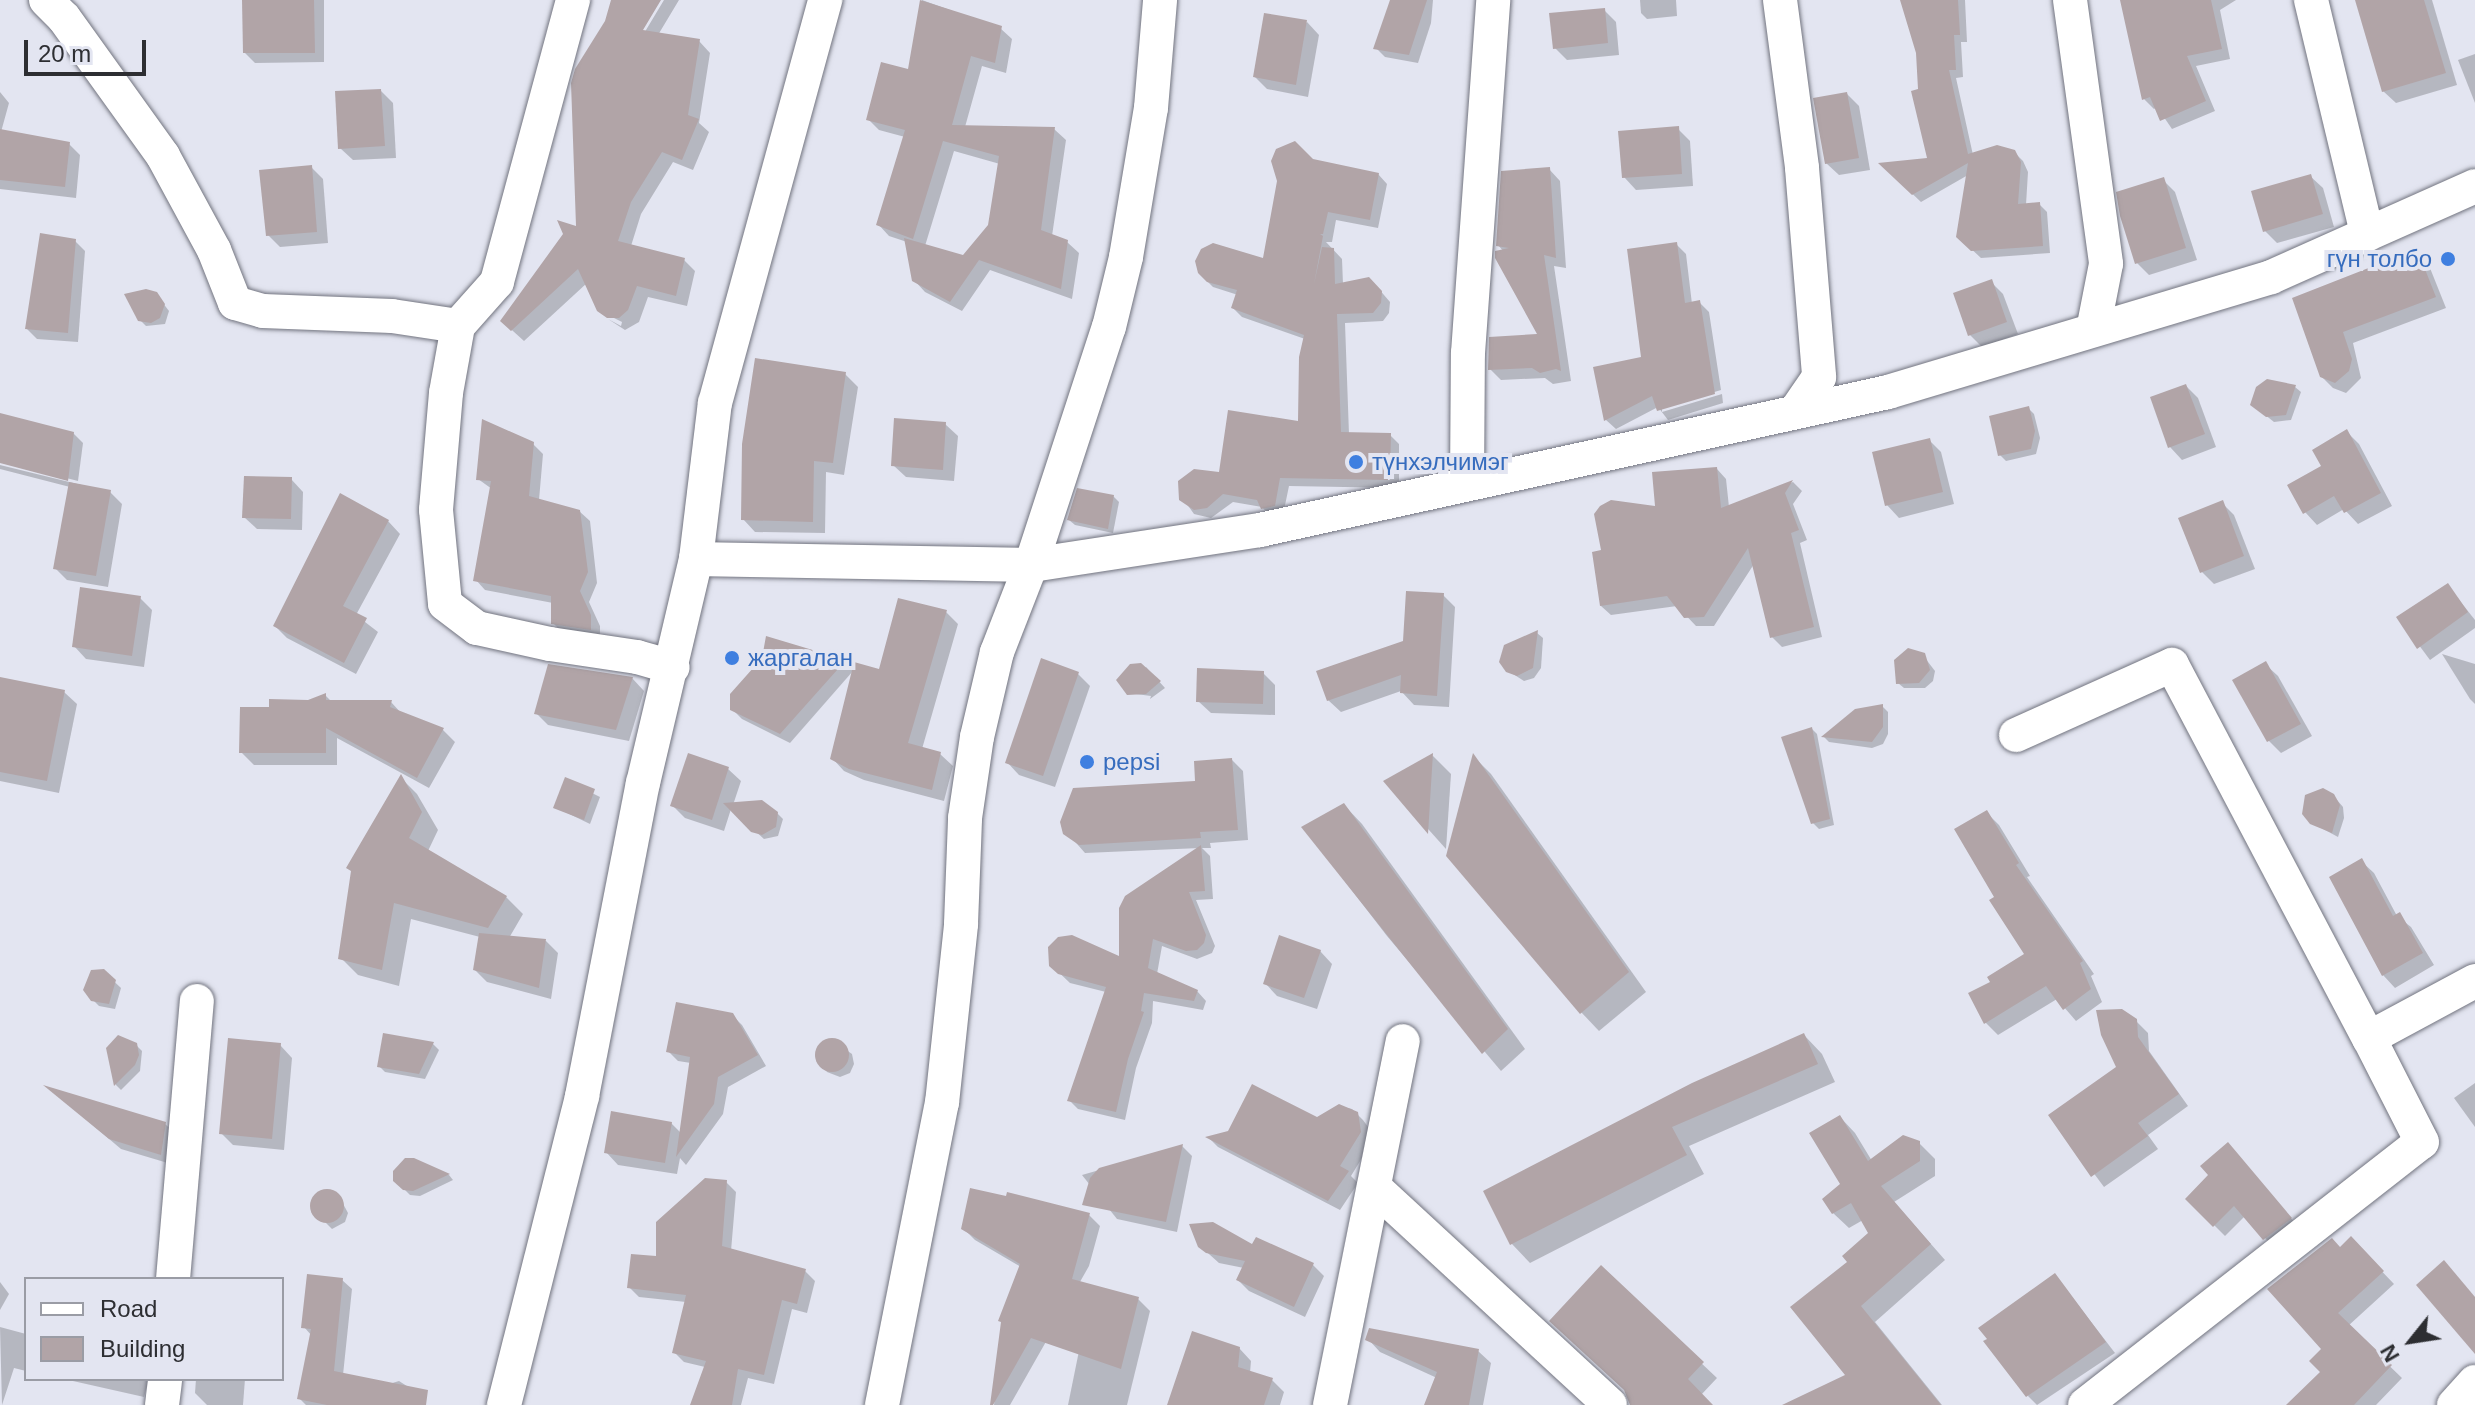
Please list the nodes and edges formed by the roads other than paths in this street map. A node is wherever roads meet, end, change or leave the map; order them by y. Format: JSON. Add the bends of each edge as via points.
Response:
{"nodes":[{"id":1,"x":46,"y":0,"type":"edge"},
{"id":2,"x":573,"y":0,"type":"edge"},
{"id":3,"x":825,"y":0,"type":"edge"},
{"id":4,"x":1160,"y":0,"type":"edge"},
{"id":5,"x":1493,"y":0,"type":"edge"},
{"id":6,"x":1780,"y":0,"type":"edge"},
{"id":7,"x":2070,"y":0,"type":"edge"},
{"id":8,"x":2311,"y":0,"type":"edge"},
{"id":9,"x":2475,"y":186,"type":"edge"},
{"id":10,"x":2367,"y":234,"type":"junction"},
{"id":11,"x":458,"y":326,"type":"junction"},
{"id":12,"x":2093,"y":330,"type":"junction"},
{"id":13,"x":1795,"y":412,"type":"junction"},
{"id":14,"x":1467,"y":484,"type":"junction"},
{"id":15,"x":696,"y":559,"type":"junction"},
{"id":16,"x":1031,"y":565,"type":"junction"},
{"id":17,"x":673,"y":667,"type":"junction"},
{"id":18,"x":2016,"y":735,"type":"dead end"},
{"id":19,"x":2475,"y":981,"type":"edge"},
{"id":20,"x":197,"y":1001,"type":"dead end"},
{"id":21,"x":2369,"y":1038,"type":"junction"},
{"id":22,"x":1403,"y":1041,"type":"dead end"},
{"id":23,"x":1374,"y":1187,"type":"junction"},
{"id":24,"x":173,"y":1277,"type":"edge"},
{"id":25,"x":165,"y":1381,"type":"edge"},
{"id":26,"x":2475,"y":1382,"type":"edge"},
{"id":27,"x":162,"y":1405,"type":"edge"},
{"id":28,"x":504,"y":1405,"type":"edge"},
{"id":29,"x":882,"y":1405,"type":"edge"},
{"id":30,"x":1330,"y":1405,"type":"edge"},
{"id":31,"x":1610,"y":1405,"type":"edge"},
{"id":32,"x":2085,"y":1405,"type":"edge"},
{"id":33,"x":2454,"y":1405,"type":"edge"}],
"edges":[{"from":1,"to":11,"type":"street","via":[[163,156],[214,250],[235,303],[263,311],[392,316]]},
{"from":2,"to":11,"type":"street","via":[[497,282]]},
{"from":3,"to":15,"type":"street","via":[[715,403]]},
{"from":4,"to":16,"type":"street","via":[[1149,124],[1126,257],[1109,327]]},
{"from":5,"to":14,"type":"street","via":[[1468,353]]},
{"from":6,"to":13,"type":"street","via":[[1802,168],[1819,377]]},
{"from":7,"to":12,"type":"street","via":[[2106,264]]},
{"from":8,"to":10,"type":"street"},
{"from":9,"to":10,"type":"street"},
{"from":10,"to":12,"type":"street","via":[[2271,277]]},
{"from":11,"to":17,"type":"street","via":[[436,510],[445,604],[477,628]]},
{"from":12,"to":13,"type":"street","via":[[1888,392]]},
{"from":13,"to":14,"type":"street"},
{"from":14,"to":16,"type":"street","via":[[1260,530]]},
{"from":15,"to":16,"type":"street"},
{"from":15,"to":17,"type":"street"},
{"from":16,"to":29,"type":"street","via":[[997,652],[977,737],[965,818],[961,924],[942,1103]]},
{"from":17,"to":28,"type":"street","via":[[643,783],[582,1096]]},
{"from":18,"to":21,"type":"street","via":[[2172,665]]},
{"from":19,"to":21,"type":"street"},
{"from":20,"to":24,"type":"street"},
{"from":21,"to":32,"type":"street","via":[[2422,1142]]},
{"from":22,"to":23,"type":"street"},
{"from":23,"to":30,"type":"street"},
{"from":23,"to":31,"type":"street"},
{"from":25,"to":27,"type":"street"},
{"from":26,"to":33,"type":"street"}]}
